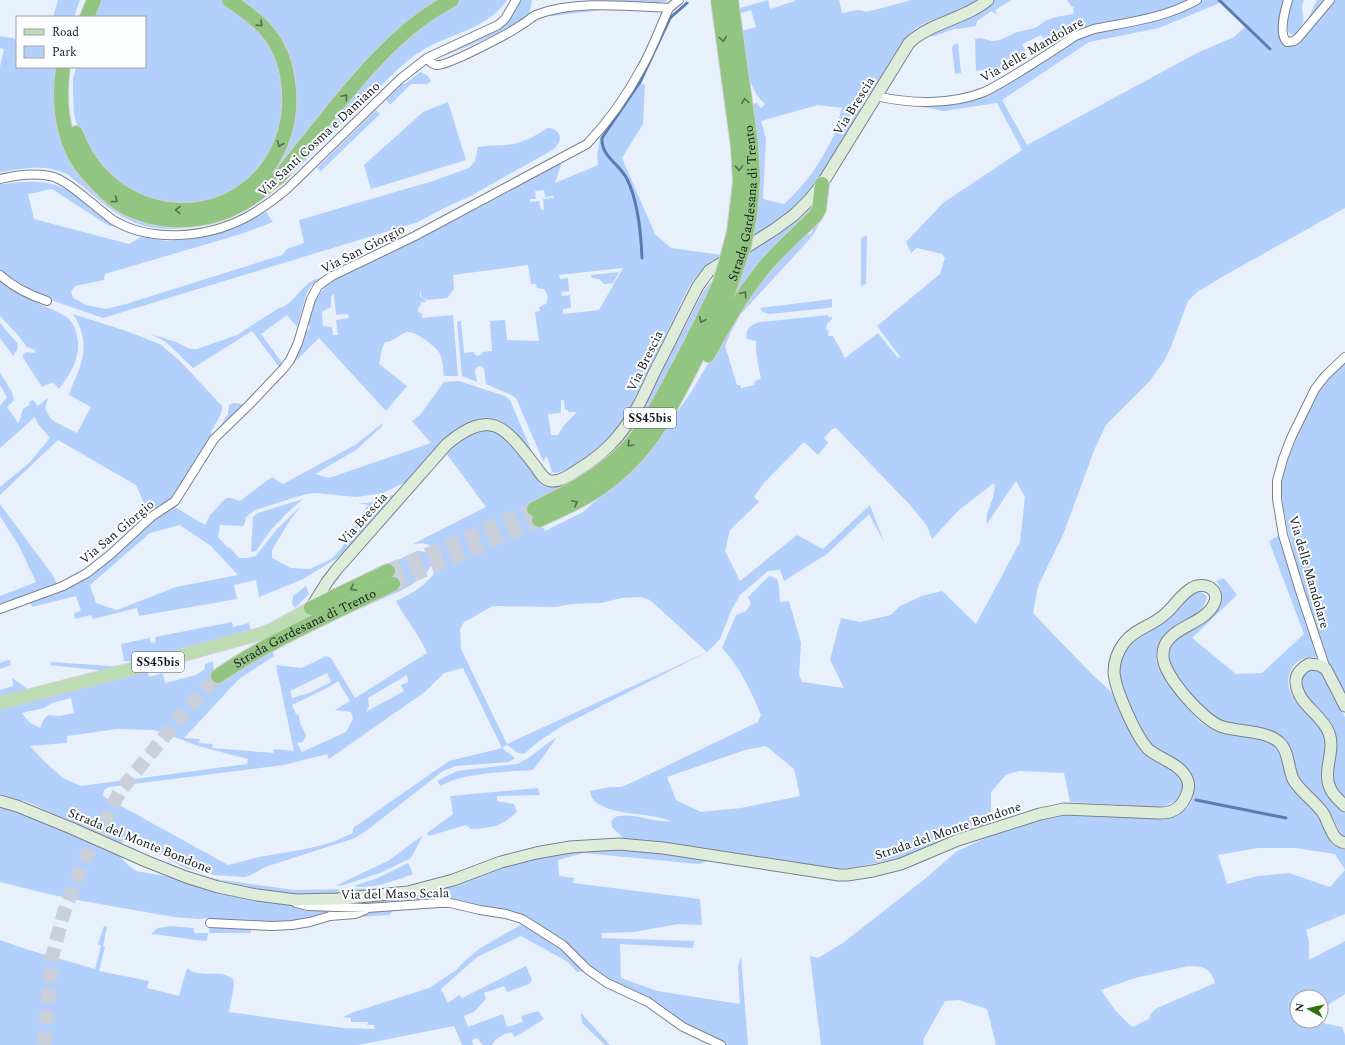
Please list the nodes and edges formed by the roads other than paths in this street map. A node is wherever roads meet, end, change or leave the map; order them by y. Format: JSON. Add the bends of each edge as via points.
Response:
{"nodes":[{"id":1,"x":83,"y":0,"type":"edge"},
{"id":2,"x":94,"y":0,"type":"edge"},
{"id":3,"x":228,"y":0,"type":"edge"},
{"id":4,"x":452,"y":0,"type":"edge"},
{"id":5,"x":516,"y":0,"type":"edge"},
{"id":6,"x":679,"y":0,"type":"edge"},
{"id":7,"x":718,"y":0,"type":"edge"},
{"id":8,"x":731,"y":0,"type":"edge"},
{"id":9,"x":988,"y":0,"type":"edge"},
{"id":10,"x":1197,"y":0,"type":"edge"},
{"id":11,"x":1288,"y":0,"type":"edge"},
{"id":12,"x":1330,"y":0,"type":"edge"},
{"id":13,"x":669,"y":8,"type":"junction"},
{"id":14,"x":77,"y":16,"type":"edge"},
{"id":15,"x":87,"y":16,"type":"edge"},
{"id":16,"x":427,"y":58,"type":"junction"},
{"id":17,"x":63,"y":68,"type":"edge"},
{"id":18,"x":72,"y":68,"type":"edge"},
{"id":19,"x":876,"y":96,"type":"junction"},
{"id":20,"x":0,"y":179,"type":"edge"},
{"id":21,"x":822,"y":184,"type":"junction"},
{"id":22,"x":0,"y":275,"type":"edge"},
{"id":23,"x":724,"y":288,"type":"junction"},
{"id":24,"x":47,"y":301,"type":"dead end"},
{"id":25,"x":1345,"y":357,"type":"edge"},
{"id":26,"x":663,"y":421,"type":"junction"},
{"id":27,"x":311,"y":608,"type":"junction"},
{"id":28,"x":0,"y":609,"type":"edge"},
{"id":29,"x":1326,"y":669,"type":"junction"},
{"id":30,"x":218,"y":676,"type":"tunnel mouth"},
{"id":31,"x":0,"y":703,"type":"edge"},
{"id":32,"x":1345,"y":706,"type":"edge"},
{"id":33,"x":0,"y":801,"type":"edge"},
{"id":34,"x":1345,"y":806,"type":"edge"},
{"id":35,"x":1345,"y":843,"type":"edge"},
{"id":36,"x":296,"y":900,"type":"junction"},
{"id":37,"x":367,"y":908,"type":"junction"},
{"id":38,"x":210,"y":922,"type":"dead end"},
{"id":39,"x":721,"y":1045,"type":"edge"}],
"edges":[{"from":1,"to":14,"type":"highway"},
{"from":2,"to":15,"type":"highway"},
{"from":3,"to":18,"type":"highway","one_way":true,"via":[[254,18],[275,43],[287,72],[290,91],[287,126],[281,144],[264,172],[240,194],[220,204],[184,210],[150,206],[136,201],[100,175],[86,156],[73,126],[70,106]]},
{"from":17,"to":4,"type":"highway","one_way":true,"via":[[62,110],[67,136],[75,156],[90,177],[114,200],[135,212],[161,219],[185,221],[208,218],[235,209],[279,177],[380,55],[421,19]]},
{"from":5,"to":16,"type":"street","name":"Via Santi Cosma e Damiano","via":[[510,12],[498,25]]},
{"from":6,"to":13,"type":"street"},
{"from":7,"to":23,"type":"highway","name":"Strada Gardesana di Trento","number":"SS45bis","one_way":true,"bridge":true,"via":[[738,147],[740,182],[734,232],[725,266]]},
{"from":23,"to":8,"type":"highway","name":"Strada Gardesana di Trento","number":"SS45bis","one_way":true,"bridge":true,"via":[[744,246],[753,180],[751,144]]},
{"from":9,"to":19,"type":"street","name":"Via Brescia","via":[[968,13],[916,36]]},
{"from":10,"to":19,"type":"street","name":"Via delle Mandolare","via":[[1185,7],[1152,18],[1086,31],[1002,83],[968,97],[920,102]]},
{"from":11,"to":12,"type":"street","via":[[1282,35],[1287,42],[1298,38]]},
{"from":13,"to":16,"type":"street","via":[[593,4],[566,6],[535,15],[490,43],[446,63],[432,64]]},
{"from":13,"to":28,"type":"street","name":"Via San Giorgio","via":[[643,66],[618,106],[587,144],[321,283],[311,299],[298,343],[290,360],[214,439],[176,501],[152,517],[87,573],[64,586]]},
{"from":16,"to":20,"type":"street","name":"Via Santi Cosma e Damiano","via":[[400,79],[268,205],[224,227],[177,235],[148,233],[130,229],[112,219],[67,184],[55,178],[18,175]]},
{"from":19,"to":21,"type":"street","name":"Via Brescia"},
{"from":26,"to":21,"type":"highway","one_way":true,"via":[[690,388],[740,299],[768,263],[815,216],[819,210]]},
{"from":21,"to":27,"type":"street","name":"Via Brescia","via":[[794,215],[714,267],[704,277],[636,410],[617,438],[599,455],[566,478],[550,481],[542,476],[513,439],[499,427],[489,424],[464,431],[447,444],[336,569]]},
{"from":22,"to":24,"type":"street","via":[[14,287]]},
{"from":23,"to":26,"type":"highway","name":"Strada Gardesana di Trento","number":"SS45bis","via":[[697,357]]},
{"from":23,"to":26,"type":"highway","name":"Strada Gardesana di Trento","number":"SS45bis","one_way":true,"via":[[698,329],[662,398],[633,441],[601,471],[536,514],[582,500],[606,484],[633,461]]},
{"from":25,"to":29,"type":"street","name":"Via delle Mandolare","via":[[1315,389],[1291,438],[1277,481],[1283,535]]},
{"from":30,"to":27,"type":"highway","name":"Strada Gardesana di Trento","number":"SS45bis","one_way":true,"via":[[390,577]]},
{"from":27,"to":31,"type":"main road","name":"Strada Gardesana di Trento","number":"SS45bis","via":[[263,633]]},
{"from":29,"to":32,"type":"street"},
{"from":29,"to":34,"type":"street","via":[[1309,664],[1298,672],[1296,684],[1305,703],[1329,732],[1332,747],[1327,780],[1333,793]]},
{"from":33,"to":36,"type":"street","name":"Strada del Monte Bondone","via":[[186,877],[218,887]]},
{"from":35,"to":36,"type":"street","name":"Strada del Monte Bondone","via":[[1336,839],[1323,813],[1294,780],[1280,743],[1264,735],[1224,728],[1211,722],[1195,707],[1166,669],[1163,651],[1169,638],[1201,619],[1214,604],[1214,591],[1210,586],[1199,585],[1189,590],[1163,616],[1131,635],[1115,661],[1115,681],[1142,740],[1147,748],[1179,769],[1188,780],[1185,799],[1171,812],[1064,809],[958,840],[901,864],[847,875],[619,844],[570,847],[536,853],[414,891],[361,898]]},
{"from":36,"to":37,"type":"street","name":"Via del Maso Scala","via":[[296,903],[308,906]]},
{"from":37,"to":38,"type":"street","via":[[355,914],[330,916],[292,925]]},
{"from":37,"to":39,"type":"street","name":"Via del Maso Scala","via":[[439,903],[519,918],[563,945],[587,969],[607,983],[648,1002],[683,1027]]}]}
